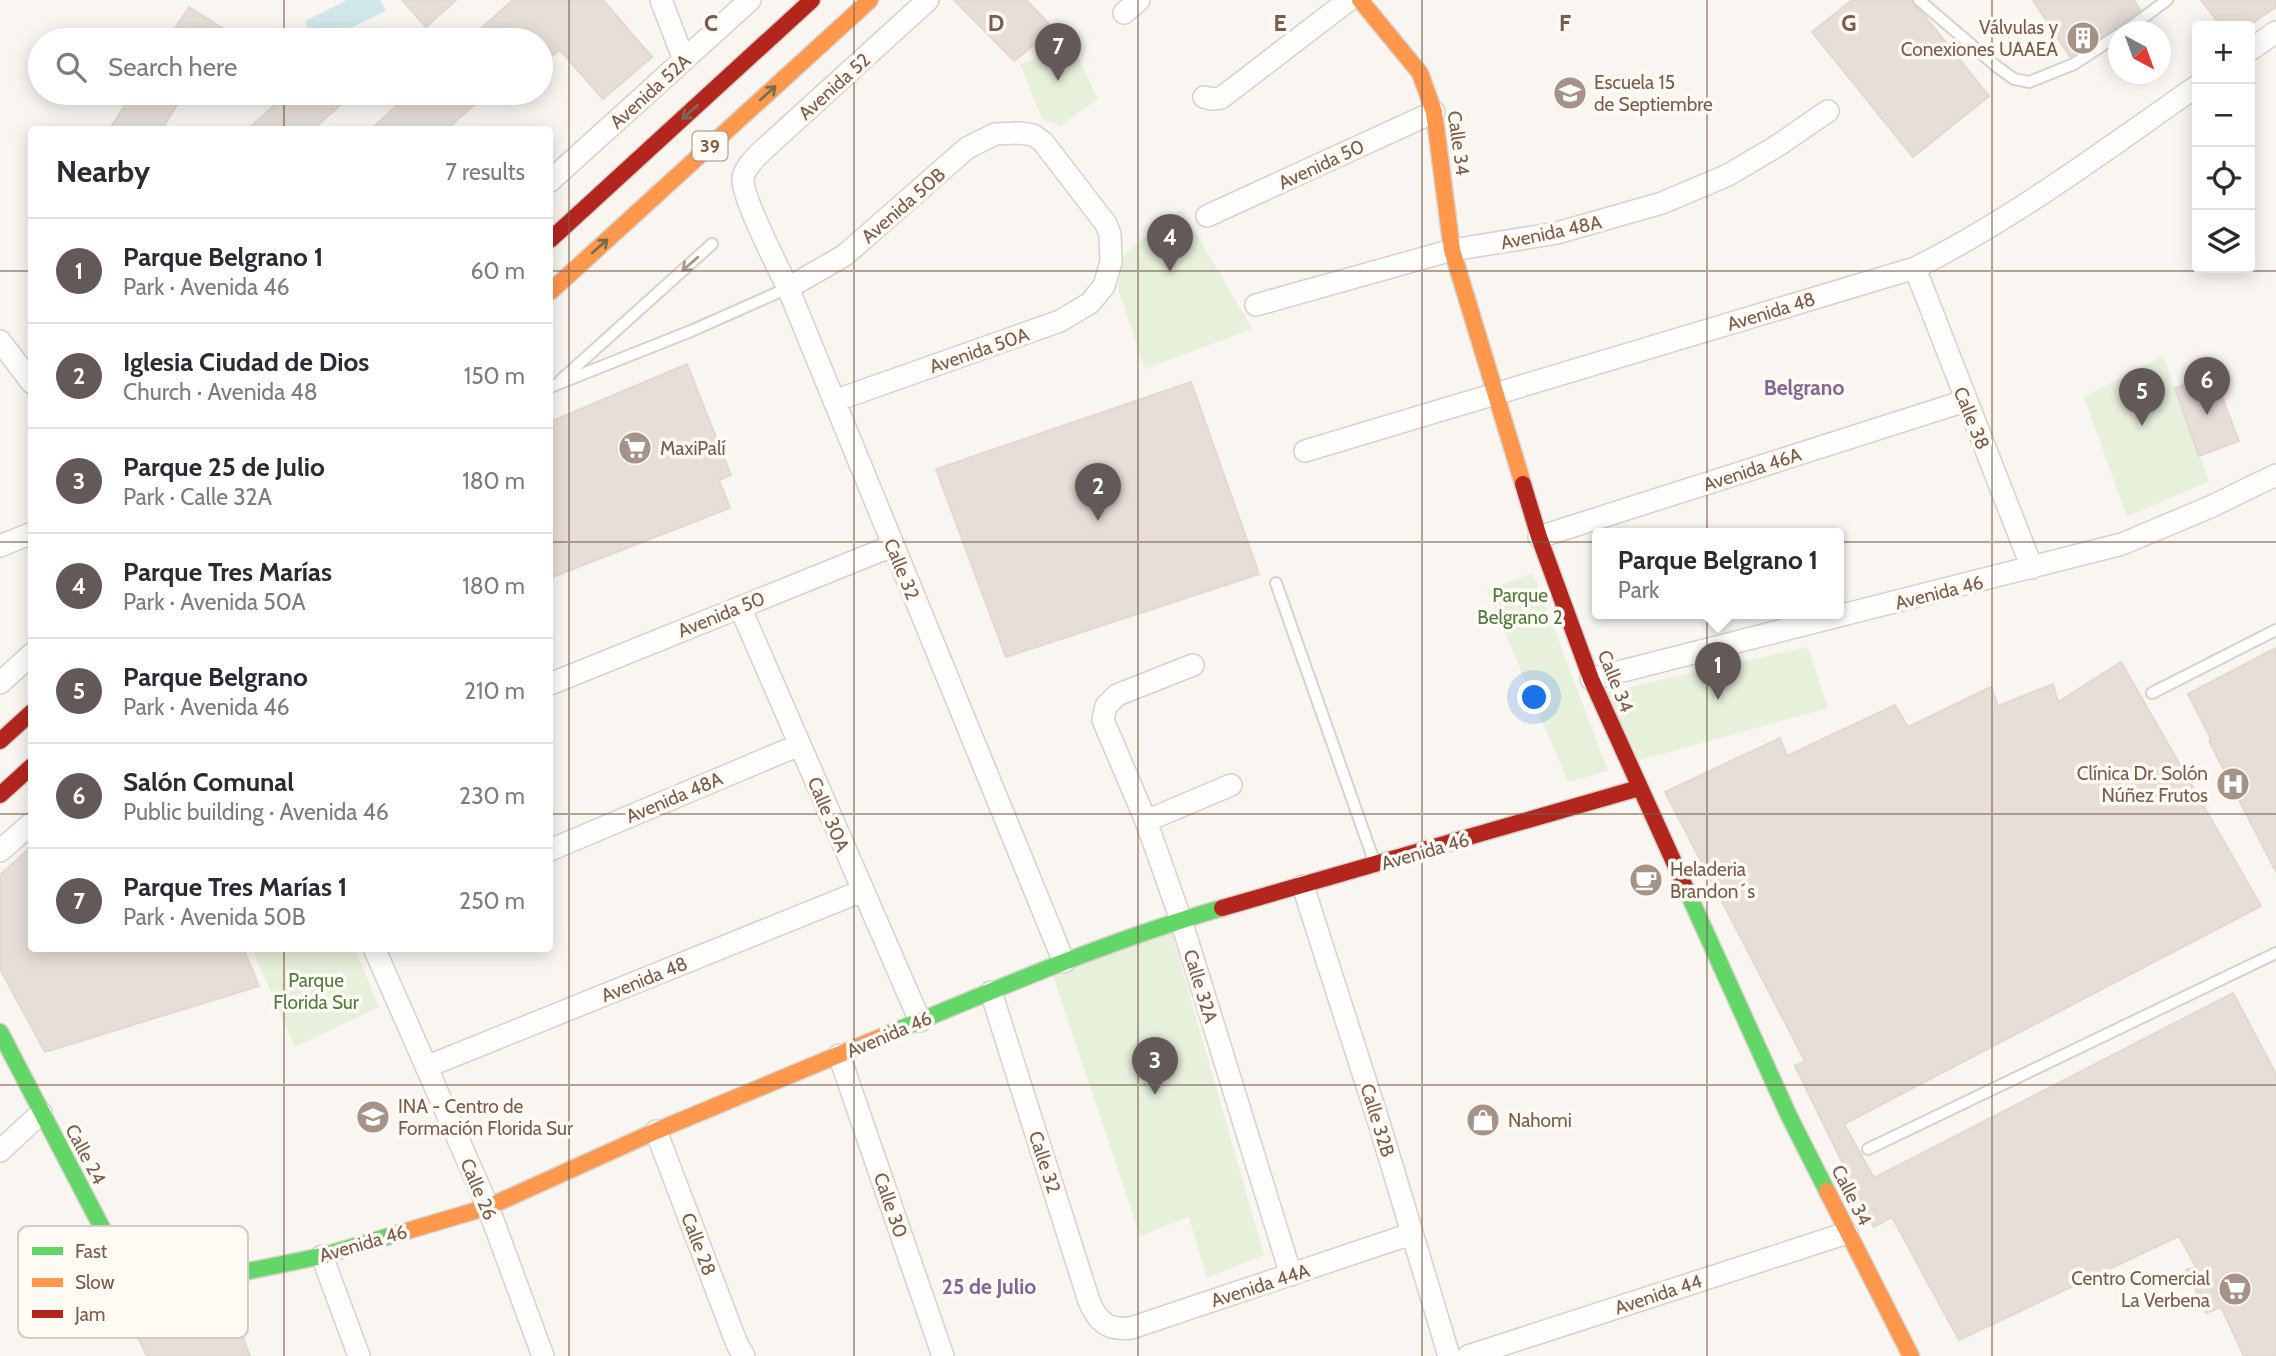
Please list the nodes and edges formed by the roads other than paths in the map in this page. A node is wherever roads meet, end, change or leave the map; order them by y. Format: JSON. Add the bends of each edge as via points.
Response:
{"nodes":[{"id":1,"x":661,"y":0,"type":"edge"},
{"id":2,"x":750,"y":0,"type":"edge"},
{"id":3,"x":812,"y":0,"type":"edge"},
{"id":4,"x":870,"y":0,"type":"edge"},
{"id":5,"x":928,"y":0,"type":"edge"},
{"id":6,"x":1349,"y":0,"type":"edge"},
{"id":7,"x":1360,"y":0,"type":"edge"},
{"id":8,"x":1919,"y":0,"type":"edge"},
{"id":9,"x":2167,"y":0,"type":"edge"},
{"id":10,"x":2139,"y":21,"type":"edge"},
{"id":11,"x":2276,"y":32,"type":"edge"},
{"id":12,"x":2108,"y":42,"type":"edge"},
{"id":13,"x":2255,"y":47,"type":"edge"},
{"id":14,"x":684,"y":60,"type":"junction"},
{"id":15,"x":2192,"y":89,"type":"edge"},
{"id":16,"x":1204,"y":97,"type":"dead end"},
{"id":17,"x":1828,"y":111,"type":"dead end"},
{"id":18,"x":1434,"y":112,"type":"junction"},
{"id":19,"x":1020,"y":132,"type":"joint"},
{"id":20,"x":744,"y":175,"type":"joint"},
{"id":21,"x":553,"y":178,"type":"edge"},
{"id":22,"x":1207,"y":216,"type":"dead end"},
{"id":23,"x":553,"y":237,"type":"edge"},
{"id":24,"x":712,"y":244,"type":"dead end"},
{"id":25,"x":1452,"y":250,"type":"junction"},
{"id":26,"x":1914,"y":268,"type":"junction"},
{"id":27,"x":788,"y":288,"type":"junction"},
{"id":28,"x":553,"y":289,"type":"edge"},
{"id":29,"x":1256,"y":305,"type":"dead end"},
{"id":30,"x":0,"y":341,"type":"edge"},
{"id":31,"x":28,"y":378,"type":"edge"},
{"id":32,"x":553,"y":386,"type":"edge"},
{"id":33,"x":1494,"y":394,"type":"junction"},
{"id":34,"x":834,"y":401,"type":"junction"},
{"id":35,"x":1965,"y":401,"type":"junction"},
{"id":36,"x":1305,"y":451,"type":"dead end"},
{"id":37,"x":2276,"y":475,"type":"edge"},
{"id":38,"x":28,"y":535,"type":"edge"},
{"id":39,"x":1539,"y":537,"type":"junction"},
{"id":40,"x":0,"y":546,"type":"edge"},
{"id":41,"x":892,"y":546,"type":"junction"},
{"id":42,"x":2032,"y":568,"type":"junction"},
{"id":43,"x":1276,"y":583,"type":"dead end"},
{"id":44,"x":740,"y":607,"type":"junction"},
{"id":45,"x":1844,"y":615,"type":"edge"},
{"id":46,"x":1829,"y":619,"type":"edge"},
{"id":47,"x":2276,"y":630,"type":"edge"},
{"id":48,"x":28,"y":658,"type":"edge"},
{"id":49,"x":1193,"y":665,"type":"dead end"},
{"id":50,"x":1591,"y":679,"type":"junction"},
{"id":51,"x":0,"y":683,"type":"edge"},
{"id":52,"x":553,"y":683,"type":"edge"},
{"id":53,"x":2152,"y":694,"type":"dead end"},
{"id":54,"x":28,"y":716,"type":"edge"},
{"id":55,"x":0,"y":741,"type":"edge"},
{"id":56,"x":799,"y":745,"type":"junction"},
{"id":57,"x":28,"y":770,"type":"edge"},
{"id":58,"x":1231,"y":785,"type":"dead end"},
{"id":59,"x":1639,"y":788,"type":"junction"},
{"id":60,"x":0,"y":795,"type":"edge"},
{"id":61,"x":1146,"y":821,"type":"junction"},
{"id":62,"x":28,"y":826,"type":"edge"},
{"id":63,"x":553,"y":849,"type":"edge"},
{"id":64,"x":0,"y":851,"type":"edge"},
{"id":65,"x":1376,"y":865,"type":"junction"},
{"id":66,"x":1303,"y":886,"type":"junction"},
{"id":67,"x":862,"y":891,"type":"junction"},
{"id":68,"x":1181,"y":920,"type":"junction"},
{"id":69,"x":376,"y":952,"type":"edge"},
{"id":70,"x":2276,"y":953,"type":"edge"},
{"id":71,"x":1064,"y":962,"type":"junction"},
{"id":72,"x":991,"y":992,"type":"junction"},
{"id":73,"x":920,"y":1021,"type":"junction"},
{"id":74,"x":0,"y":1032,"type":"edge"},
{"id":75,"x":839,"y":1055,"type":"junction"},
{"id":76,"x":426,"y":1068,"type":"junction"},
{"id":77,"x":41,"y":1113,"type":"junction"},
{"id":78,"x":656,"y":1130,"type":"junction"},
{"id":79,"x":1868,"y":1149,"type":"dead end"},
{"id":80,"x":0,"y":1151,"type":"edge"},
{"id":81,"x":488,"y":1207,"type":"junction"},
{"id":82,"x":101,"y":1226,"type":"edge"},
{"id":83,"x":1847,"y":1233,"type":"junction"},
{"id":84,"x":1411,"y":1234,"type":"junction"},
{"id":85,"x":322,"y":1256,"type":"junction"},
{"id":86,"x":248,"y":1271,"type":"edge"},
{"id":87,"x":1291,"y":1275,"type":"junction"},
{"id":88,"x":1107,"y":1326,"type":"joint"},
{"id":89,"x":359,"y":1356,"type":"edge"},
{"id":90,"x":543,"y":1356,"type":"edge"},
{"id":91,"x":744,"y":1356,"type":"edge"},
{"id":92,"x":943,"y":1356,"type":"edge"},
{"id":93,"x":1449,"y":1356,"type":"edge"},
{"id":94,"x":1468,"y":1356,"type":"edge"},
{"id":95,"x":1911,"y":1356,"type":"edge"}],
"edges":[{"from":1,"to":14,"type":"street"},
{"from":2,"to":14,"type":"street","name":"Avenida 52A"},
{"from":3,"to":23,"type":"main road","number":"39","one_way":true},
{"from":28,"to":4,"type":"main road","number":"39","one_way":true},
{"from":5,"to":20,"type":"street","name":"Avenida 52","via":[[761,152]]},
{"from":6,"to":16,"type":"street","via":[[1221,97]]},
{"from":7,"to":18,"type":"main road","name":"Calle 34","via":[[1420,73]]},
{"from":8,"to":12,"type":"lane","via":[[2014,79],[2029,82],[2074,64]]},
{"from":9,"to":10,"type":"lane"},
{"from":11,"to":13,"type":"street"},
{"from":14,"to":21,"type":"street","name":"Avenida 52A"},
{"from":15,"to":26,"type":"street","name":"Avenida 48","via":[[1997,223]]},
{"from":17,"to":25,"type":"street","name":"Avenida 48A","via":[[1749,163],[1662,203],[1557,233]]},
{"from":18,"to":22,"type":"street","name":"Avenida 50"},
{"from":18,"to":25,"type":"main road","name":"Calle 34"},
{"from":19,"to":27,"type":"street","name":"Avenida 50B","via":[[995,134],[967,148],[845,255]]},
{"from":19,"to":34,"type":"street","name":"Avenida 50A","via":[[1043,142],[1107,225],[1111,253],[1104,286],[1090,303],[1060,321]]},
{"from":20,"to":27,"type":"street","name":"Calle 32","via":[[744,190]]},
{"from":24,"to":32,"type":"lane","one_way":true},
{"from":25,"to":29,"type":"street","name":"Avenida 48A"},
{"from":25,"to":33,"type":"main road","name":"Calle 34"},
{"from":26,"to":33,"type":"street","name":"Avenida 48"},
{"from":26,"to":35,"type":"street","name":"Calle 38"},
{"from":27,"to":32,"type":"lane"},
{"from":27,"to":34,"type":"street","name":"Calle 32"},
{"from":30,"to":31,"type":"street"},
{"from":33,"to":36,"type":"street","name":"Avenida 48"},
{"from":33,"to":39,"type":"main road","name":"Calle 34"},
{"from":34,"to":41,"type":"street","name":"Calle 32"},
{"from":35,"to":39,"type":"street","name":"Avenida 46A"},
{"from":35,"to":42,"type":"street","name":"Calle 38"},
{"from":37,"to":42,"type":"street","name":"Avenida 46","via":[[2122,544]]},
{"from":38,"to":40,"type":"street"},
{"from":39,"to":50,"type":"main road","name":"Calle 34"},
{"from":41,"to":44,"type":"street","name":"Avenida 50"},
{"from":41,"to":71,"type":"street","name":"Calle 32"},
{"from":42,"to":45,"type":"street","name":"Avenida 46"},
{"from":43,"to":65,"type":"lane"},
{"from":44,"to":52,"type":"street","name":"Avenida 50"},
{"from":44,"to":56,"type":"street","name":"Calle 30A"},
{"from":46,"to":50,"type":"street","name":"Avenida 46"},
{"from":47,"to":53,"type":"lane"},
{"from":48,"to":51,"type":"street"},
{"from":49,"to":61,"type":"street","name":"Calle 32A","via":[[1127,691],[1104,710],[1103,720]]},
{"from":50,"to":59,"type":"main road","name":"Calle 34"},
{"from":54,"to":55,"type":"main road"},
{"from":56,"to":63,"type":"street","name":"Avenida 48A"},
{"from":56,"to":67,"type":"street","name":"Calle 30A"},
{"from":57,"to":60,"type":"main road"},
{"from":58,"to":61,"type":"street"},
{"from":59,"to":65,"type":"main road","name":"Avenida 46"},
{"from":59,"to":83,"type":"main road","name":"Calle 34"},
{"from":61,"to":68,"type":"street","name":"Calle 32A"},
{"from":62,"to":64,"type":"street"},
{"from":65,"to":66,"type":"main road","name":"Avenida 46"},
{"from":66,"to":68,"type":"main road","name":"Avenida 46"},
{"from":66,"to":84,"type":"street","name":"Calle 32B"},
{"from":67,"to":73,"type":"street","name":"Calle 30A"},
{"from":67,"to":76,"type":"street","name":"Avenida 48"},
{"from":68,"to":71,"type":"main road","name":"Avenida 46"},
{"from":68,"to":87,"type":"street","name":"Calle 32A"},
{"from":69,"to":76,"type":"street","name":"Calle 26"},
{"from":70,"to":79,"type":"lane"},
{"from":71,"to":72,"type":"main road","name":"Avenida 46"},
{"from":72,"to":73,"type":"main road","name":"Avenida 46"},
{"from":72,"to":88,"type":"street","name":"Calle 32","via":[[1089,1301]]},
{"from":73,"to":75,"type":"main road","name":"Avenida 46"},
{"from":74,"to":77,"type":"main road","name":"Calle 24"},
{"from":75,"to":78,"type":"main road","name":"Avenida 46"},
{"from":75,"to":92,"type":"street","name":"Calle 30"},
{"from":76,"to":81,"type":"street","name":"Calle 26"},
{"from":77,"to":80,"type":"street"},
{"from":77,"to":82,"type":"main road","name":"Calle 24"},
{"from":78,"to":81,"type":"main road","name":"Avenida 46"},
{"from":78,"to":91,"type":"street","name":"Calle 28"},
{"from":81,"to":85,"type":"main road","name":"Avenida 46"},
{"from":81,"to":90,"type":"street","name":"Calle 26"},
{"from":83,"to":94,"type":"street","name":"Avenida 44"},
{"from":83,"to":95,"type":"main road","name":"Calle 34"},
{"from":84,"to":87,"type":"street","name":"Avenida 44A"},
{"from":84,"to":93,"type":"street","name":"Calle 32B"},
{"from":85,"to":86,"type":"main road","name":"Avenida 46"},
{"from":85,"to":89,"type":"street"},
{"from":87,"to":88,"type":"street","name":"Avenida 44A","via":[[1131,1328]]}]}
